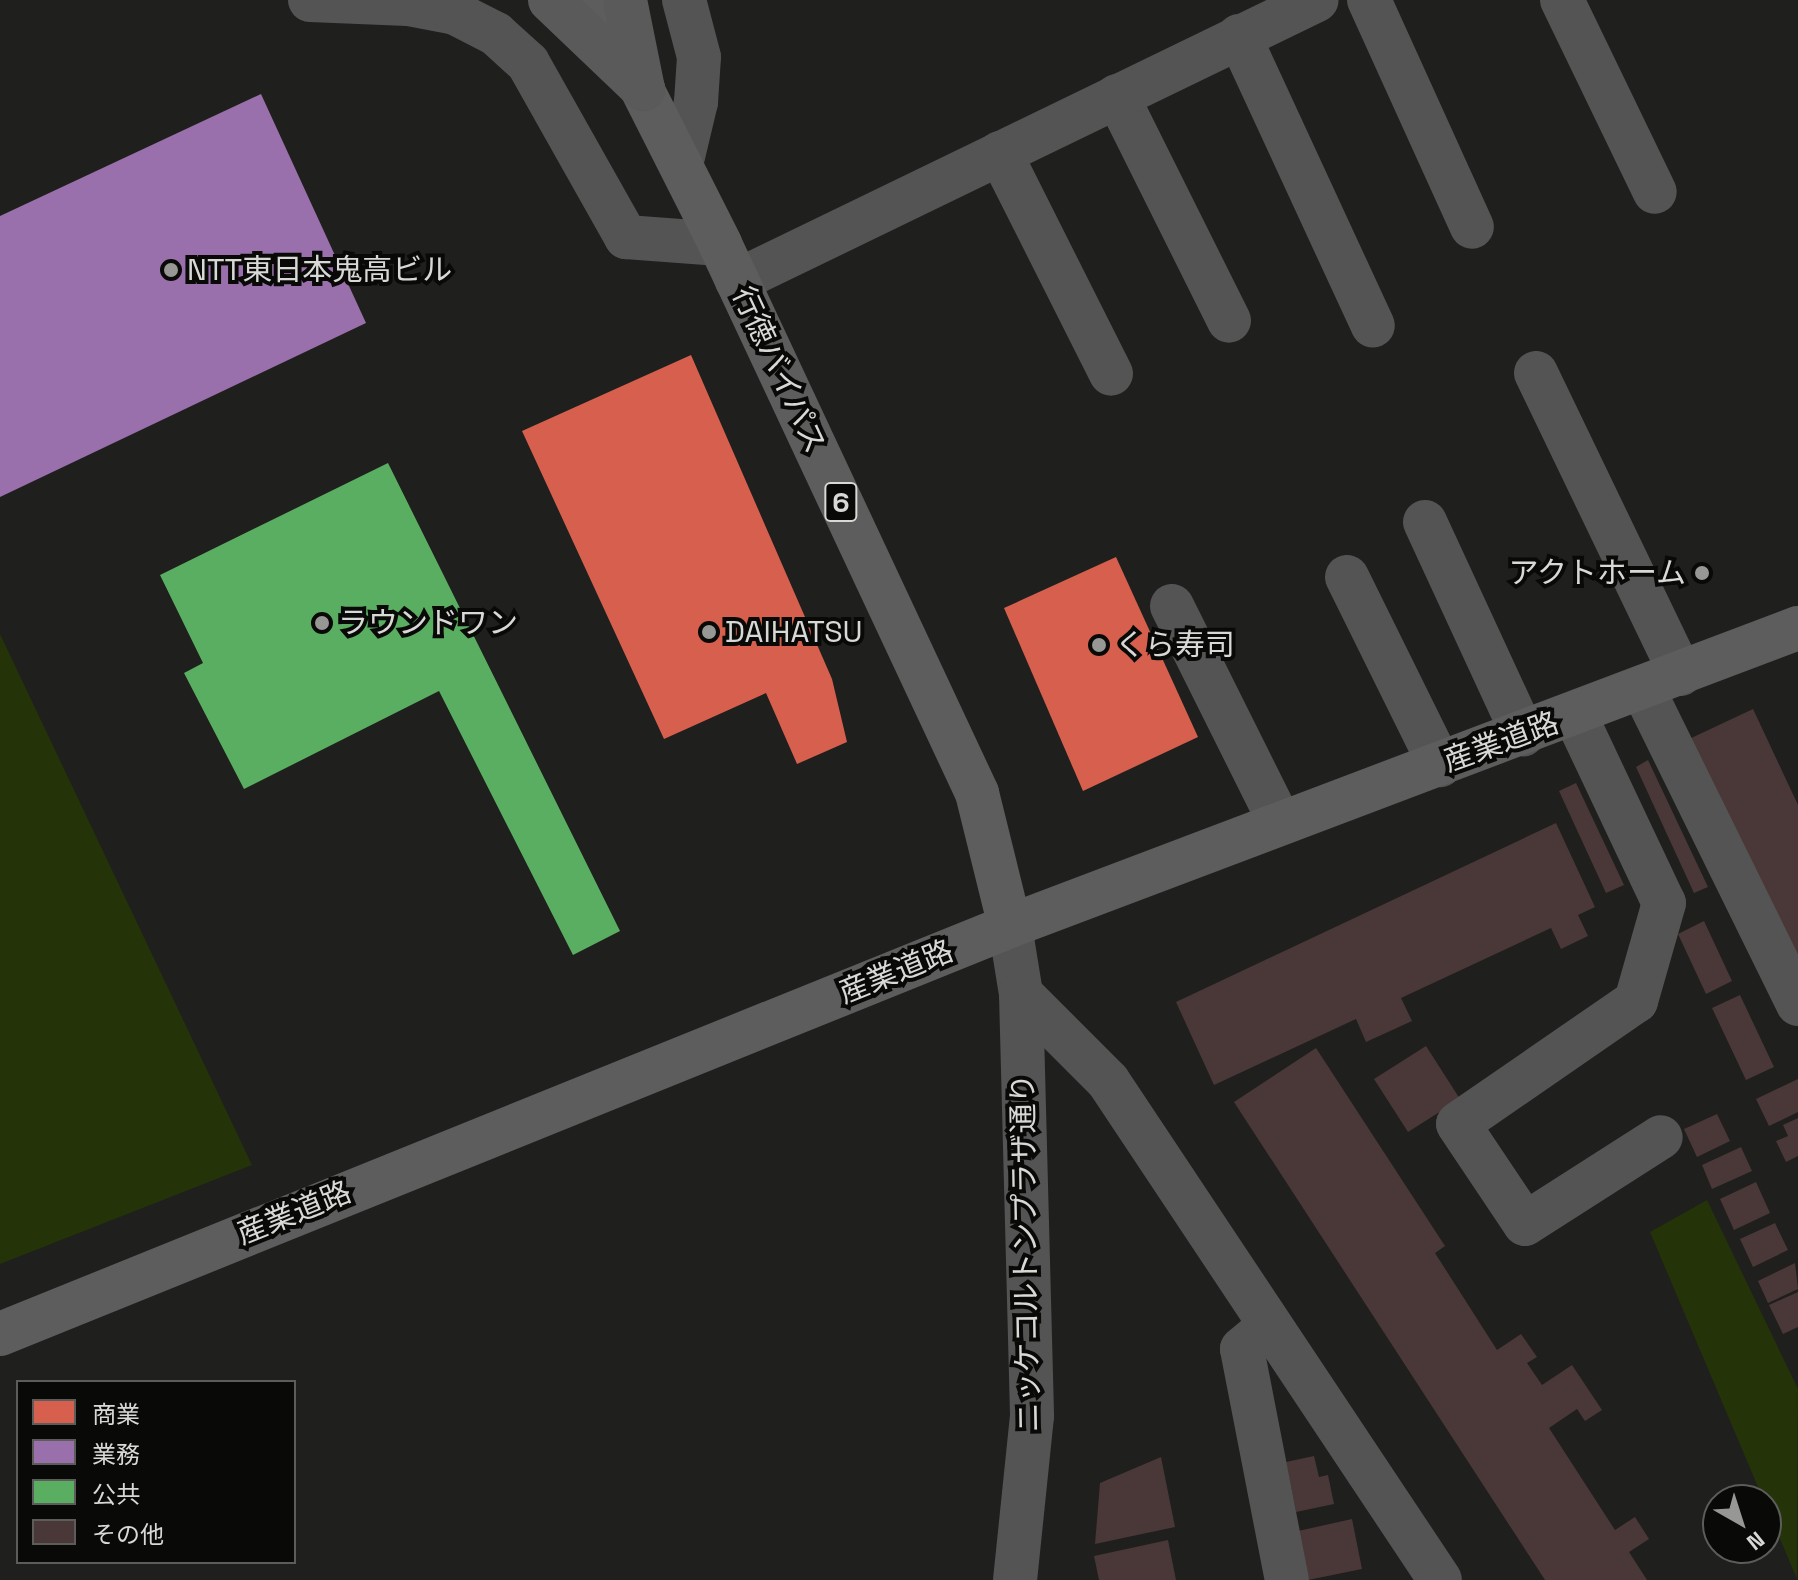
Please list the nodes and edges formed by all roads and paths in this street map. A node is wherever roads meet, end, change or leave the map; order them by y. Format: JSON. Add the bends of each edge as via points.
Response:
{"nodes":[{"id":1,"x":310,"y":0,"type":"edge"},
{"id":2,"x":550,"y":0,"type":"edge"},
{"id":3,"x":597,"y":0,"type":"edge"},
{"id":4,"x":625,"y":0,"type":"edge"},
{"id":5,"x":684,"y":0,"type":"edge"},
{"id":6,"x":1317,"y":0,"type":"edge"},
{"id":7,"x":1369,"y":0,"type":"edge"},
{"id":8,"x":1562,"y":0,"type":"edge"},
{"id":9,"x":1238,"y":23,"type":"edge"},
{"id":10,"x":643,"y":89,"type":"junction"},
{"id":11,"x":1117,"y":96,"type":"junction"},
{"id":12,"x":1000,"y":153,"type":"junction"},
{"id":13,"x":681,"y":165,"type":"junction"},
{"id":14,"x":1655,"y":192,"type":"dead end"},
{"id":15,"x":1472,"y":227,"type":"dead end"},
{"id":16,"x":728,"y":263,"type":"junction"},
{"id":17,"x":1228,"y":321,"type":"dead end"},
{"id":18,"x":1373,"y":326,"type":"dead end"},
{"id":19,"x":1536,"y":373,"type":"dead end"},
{"id":20,"x":1112,"y":374,"type":"dead end"},
{"id":21,"x":1425,"y":522,"type":"dead end"},
{"id":22,"x":1347,"y":577,"type":"dead end"},
{"id":23,"x":1172,"y":606,"type":"dead end"},
{"id":24,"x":1798,"y":628,"type":"edge"},
{"id":25,"x":1662,"y":681,"type":"junction"},
{"id":26,"x":1575,"y":715,"type":"junction"},
{"id":27,"x":1523,"y":734,"type":"junction"},
{"id":28,"x":1440,"y":765,"type":"junction"},
{"id":29,"x":1280,"y":823,"type":"junction"},
{"id":30,"x":1010,"y":926,"type":"junction"},
{"id":31,"x":1021,"y":994,"type":"junction"},
{"id":32,"x":1798,"y":1004,"type":"edge"},
{"id":33,"x":1661,"y":1137,"type":"dead end"},
{"id":34,"x":1268,"y":1327,"type":"junction"},
{"id":35,"x":0,"y":1334,"type":"edge"},
{"id":36,"x":1015,"y":1580,"type":"edge"},
{"id":37,"x":1287,"y":1580,"type":"edge"},
{"id":38,"x":1440,"y":1580,"type":"edge"}],
"edges":[{"from":1,"to":16,"type":"street","via":[[424,7],[455,13],[496,34],[528,63],[626,237]]},
{"from":2,"to":10,"type":"highway"},
{"from":3,"to":10,"type":"main road","name":"行徳バイパス","number":"6"},
{"from":4,"to":10,"type":"highway"},
{"from":5,"to":13,"type":"street","via":[[699,57],[696,102]]},
{"from":6,"to":9,"type":"street"},
{"from":7,"to":15,"type":"street"},
{"from":8,"to":14,"type":"street"},
{"from":9,"to":11,"type":"street"},
{"from":9,"to":18,"type":"street"},
{"from":10,"to":13,"type":"main road","name":"行徳バイパス","number":"6"},
{"from":11,"to":12,"type":"street"},
{"from":11,"to":17,"type":"street"},
{"from":12,"to":16,"type":"street"},
{"from":12,"to":20,"type":"street"},
{"from":13,"to":16,"type":"main road","name":"行徳バイパス","number":"6"},
{"from":16,"to":30,"type":"main road","name":"行徳バイパス","number":"6","via":[[977,793]]},
{"from":19,"to":25,"type":"street"},
{"from":21,"to":27,"type":"street"},
{"from":22,"to":28,"type":"street"},
{"from":23,"to":29,"type":"street"},
{"from":24,"to":25,"type":"main road","name":"産業道路"},
{"from":25,"to":26,"type":"main road","name":"産業道路"},
{"from":25,"to":32,"type":"street"},
{"from":26,"to":27,"type":"main road","name":"産業道路"},
{"from":26,"to":33,"type":"street","via":[[1664,903],[1636,1001],[1458,1124],[1525,1224]]},
{"from":27,"to":28,"type":"main road","name":"産業道路"},
{"from":28,"to":29,"type":"main road","name":"産業道路"},
{"from":29,"to":30,"type":"main road","name":"産業道路"},
{"from":30,"to":31,"type":"street","name":"ニッケコルトンプラザ通り"},
{"from":30,"to":35,"type":"main road","name":"産業道路"},
{"from":31,"to":34,"type":"street","via":[[1108,1081]]},
{"from":31,"to":36,"type":"street","name":"ニッケコルトンプラザ通り","via":[[1032,1416]]},
{"from":34,"to":37,"type":"street","via":[[1242,1349]]},
{"from":34,"to":38,"type":"street"}]}
